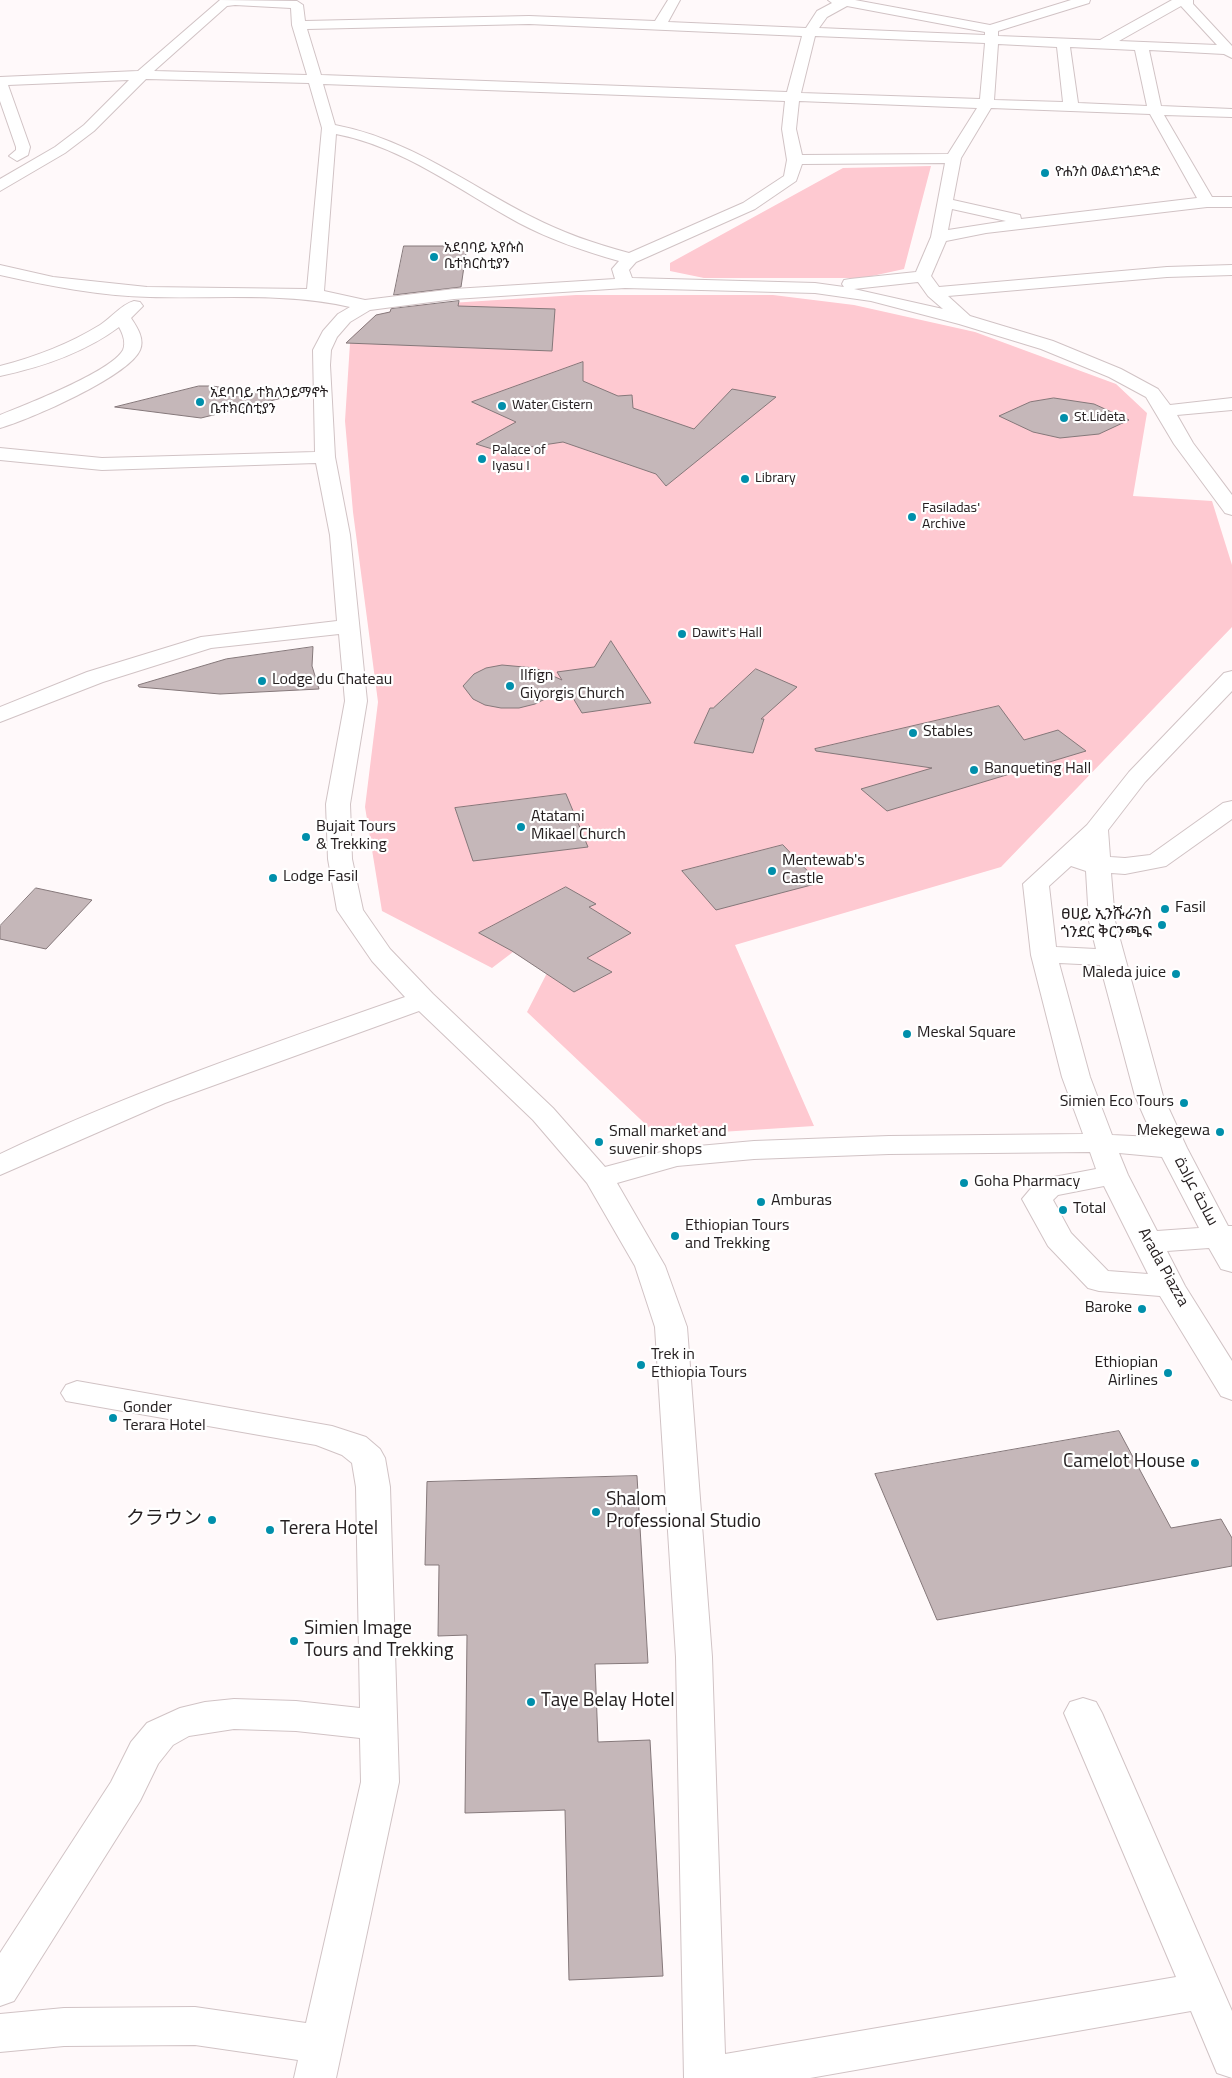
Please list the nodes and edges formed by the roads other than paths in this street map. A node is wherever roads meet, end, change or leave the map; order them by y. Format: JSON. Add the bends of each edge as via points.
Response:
{"nodes":[{"id":1,"x":674,"y":0,"type":"edge"},
{"id":2,"x":843,"y":0,"type":"edge"},
{"id":3,"x":1084,"y":0,"type":"edge"},
{"id":4,"x":1157,"y":0,"type":"edge"},
{"id":5,"x":299,"y":2,"type":"edge"},
{"id":6,"x":1184,"y":3,"type":"edge"},
{"id":7,"x":660,"y":24,"type":"junction"},
{"id":8,"x":299,"y":25,"type":"junction"},
{"id":9,"x":809,"y":33,"type":"junction"},
{"id":10,"x":992,"y":34,"type":"junction"},
{"id":11,"x":1063,"y":43,"type":"junction"},
{"id":12,"x":1102,"y":45,"type":"junction"},
{"id":13,"x":1141,"y":47,"type":"junction"},
{"id":14,"x":1231,"y":52,"type":"edge"},
{"id":15,"x":142,"y":75,"type":"junction"},
{"id":16,"x":314,"y":79,"type":"junction"},
{"id":17,"x":0,"y":81,"type":"edge"},
{"id":18,"x":794,"y":96,"type":"junction"},
{"id":19,"x":987,"y":103,"type":"junction"},
{"id":20,"x":1072,"y":107,"type":"junction"},
{"id":21,"x":1155,"y":111,"type":"junction"},
{"id":22,"x":1232,"y":113,"type":"edge"},
{"id":23,"x":329,"y":128,"type":"junction"},
{"id":24,"x":0,"y":153,"type":"edge"},
{"id":25,"x":17,"y":156,"type":"junction"},
{"id":26,"x":953,"y":158,"type":"junction"},
{"id":27,"x":794,"y":160,"type":"junction"},
{"id":28,"x":42,"y":161,"type":"junction"},
{"id":29,"x":0,"y":186,"type":"edge"},
{"id":30,"x":1207,"y":202,"type":"junction"},
{"id":31,"x":1232,"y":202,"type":"edge"},
{"id":32,"x":946,"y":203,"type":"junction"},
{"id":33,"x":1033,"y":222,"type":"junction"},
{"id":34,"x":939,"y":237,"type":"junction"},
{"id":35,"x":0,"y":270,"type":"edge"},
{"id":36,"x":1232,"y":270,"type":"edge"},
{"id":37,"x":628,"y":271,"type":"junction"},
{"id":38,"x":923,"y":276,"type":"junction"},
{"id":39,"x":815,"y":288,"type":"junction"},
{"id":40,"x":147,"y":292,"type":"junction"},
{"id":41,"x":934,"y":292,"type":"junction"},
{"id":42,"x":316,"y":294,"type":"junction"},
{"id":43,"x":365,"y":305,"type":"junction"},
{"id":44,"x":123,"y":319,"type":"junction"},
{"id":45,"x":965,"y":320,"type":"junction"},
{"id":46,"x":0,"y":371,"type":"edge"},
{"id":47,"x":1232,"y":404,"type":"edge"},
{"id":48,"x":1165,"y":411,"type":"junction"},
{"id":49,"x":0,"y":422,"type":"edge"},
{"id":50,"x":0,"y":454,"type":"edge"},
{"id":51,"x":325,"y":456,"type":"junction"},
{"id":52,"x":1232,"y":509,"type":"edge"},
{"id":53,"x":350,"y":626,"type":"junction"},
{"id":54,"x":1232,"y":678,"type":"edge"},
{"id":55,"x":2,"y":714,"type":"edge"},
{"id":56,"x":1232,"y":808,"type":"edge"},
{"id":57,"x":1096,"y":830,"type":"junction"},
{"id":58,"x":1060,"y":860,"type":"junction"},
{"id":59,"x":1098,"y":865,"type":"junction"},
{"id":60,"x":1044,"y":955,"type":"junction"},
{"id":61,"x":1111,"y":957,"type":"junction"},
{"id":62,"x":423,"y":1000,"type":"junction"},
{"id":63,"x":1102,"y":1143,"type":"junction"},
{"id":64,"x":1172,"y":1148,"type":"junction"},
{"id":65,"x":0,"y":1166,"type":"edge"},
{"id":66,"x":1113,"y":1175,"type":"junction"},
{"id":67,"x":599,"y":1178,"type":"junction"},
{"id":68,"x":1146,"y":1242,"type":"junction"},
{"id":69,"x":1228,"y":1245,"type":"edge"},
{"id":70,"x":1170,"y":1286,"type":"junction"},
{"id":71,"x":1232,"y":1388,"type":"edge"},
{"id":72,"x":77,"y":1393,"type":"dead end"},
{"id":73,"x":1083,"y":1713,"type":"dead end"},
{"id":74,"x":378,"y":1725,"type":"junction"},
{"id":75,"x":0,"y":1988,"type":"edge"},
{"id":76,"x":1201,"y":1991,"type":"junction"},
{"id":77,"x":0,"y":2033,"type":"edge"},
{"id":78,"x":1232,"y":2059,"type":"edge"},
{"id":79,"x":318,"y":2061,"type":"edge"},
{"id":80,"x":705,"y":2078,"type":"edge"}],
"edges":[{"from":1,"to":7,"type":"street"},
{"from":2,"to":9,"type":"street","via":[[822,14]]},
{"from":2,"to":10,"type":"street"},
{"from":3,"to":10,"type":"street"},
{"from":4,"to":6,"type":"street"},
{"from":5,"to":8,"type":"street"},
{"from":5,"to":15,"type":"street","via":[[224,3]]},
{"from":6,"to":12,"type":"street"},
{"from":6,"to":14,"type":"street"},
{"from":7,"to":8,"type":"street","via":[[529,20]]},
{"from":7,"to":9,"type":"street"},
{"from":8,"to":16,"type":"street"},
{"from":9,"to":10,"type":"street"},
{"from":9,"to":18,"type":"street"},
{"from":10,"to":11,"type":"street"},
{"from":10,"to":19,"type":"street"},
{"from":11,"to":12,"type":"street"},
{"from":11,"to":20,"type":"street"},
{"from":12,"to":13,"type":"street"},
{"from":13,"to":14,"type":"street"},
{"from":13,"to":21,"type":"street"},
{"from":15,"to":16,"type":"street"},
{"from":15,"to":17,"type":"street"},
{"from":15,"to":28,"type":"street","via":[[89,128]]},
{"from":16,"to":18,"type":"street"},
{"from":16,"to":23,"type":"street"},
{"from":17,"to":25,"type":"street","via":[[23,147],[23,152]]},
{"from":18,"to":19,"type":"street"},
{"from":18,"to":27,"type":"street","via":[[789,129]]},
{"from":19,"to":20,"type":"street"},
{"from":19,"to":26,"type":"street"},
{"from":20,"to":21,"type":"street"},
{"from":21,"to":22,"type":"street"},
{"from":21,"to":30,"type":"street"},
{"from":23,"to":37,"type":"street","via":[[349,130],[408,155]]},
{"from":23,"to":42,"type":"street"},
{"from":24,"to":25,"type":"street"},
{"from":25,"to":28,"type":"street"},
{"from":26,"to":27,"type":"street"},
{"from":26,"to":32,"type":"street"},
{"from":27,"to":37,"type":"street","via":[[791,178],[749,206]]},
{"from":28,"to":29,"type":"street"},
{"from":30,"to":31,"type":"street"},
{"from":30,"to":33,"type":"street"},
{"from":32,"to":33,"type":"street"},
{"from":32,"to":34,"type":"street"},
{"from":33,"to":34,"type":"street"},
{"from":34,"to":38,"type":"street"},
{"from":35,"to":40,"type":"street","via":[[53,282]]},
{"from":36,"to":41,"type":"street","via":[[1167,272]]},
{"from":37,"to":39,"type":"street"},
{"from":37,"to":43,"type":"street"},
{"from":38,"to":39,"type":"street"},
{"from":38,"to":41,"type":"street"},
{"from":39,"to":45,"type":"street","via":[[871,296]]},
{"from":40,"to":42,"type":"street"},
{"from":40,"to":44,"type":"street"},
{"from":41,"to":45,"type":"street"},
{"from":42,"to":43,"type":"street"},
{"from":43,"to":51,"type":"street","via":[[344,318],[329,335],[322,350]]},
{"from":44,"to":46,"type":"street","via":[[38,360]]},
{"from":44,"to":49,"type":"street","via":[[132,339],[131,351],[118,364],[55,398]]},
{"from":45,"to":48,"type":"street","via":[[1047,345],[1115,373],[1152,393]]},
{"from":47,"to":48,"type":"street"},
{"from":48,"to":52,"type":"street","via":[[1184,444]]},
{"from":50,"to":51,"type":"street","via":[[102,464]]},
{"from":51,"to":53,"type":"street","via":[[340,535]]},
{"from":53,"to":55,"type":"street","via":[[209,642],[95,677]]},
{"from":53,"to":62,"type":"street","via":[[356,701],[338,804],[340,859],[350,910],[381,955]]},
{"from":54,"to":57,"type":"street","via":[[1136,777]]},
{"from":56,"to":59,"type":"street","via":[[1157,862]]},
{"from":57,"to":58,"type":"street"},
{"from":57,"to":59,"type":"street","name":"ساحة عرادة"},
{"from":58,"to":59,"type":"street"},
{"from":58,"to":60,"type":"street","name":"Arada Piazza","via":[[1036,884]]},
{"from":59,"to":61,"type":"street","name":"ساحة عرادة","via":[[1102,921]]},
{"from":60,"to":61,"type":"street"},
{"from":60,"to":63,"type":"street","name":"Arada Piazza","via":[[1076,1078]]},
{"from":61,"to":64,"type":"street","name":"ساحة عرادة","via":[[1149,1096]]},
{"from":62,"to":65,"type":"street","via":[[265,1055],[56,1138]]},
{"from":62,"to":67,"type":"street","via":[[543,1114]]},
{"from":63,"to":64,"type":"street"},
{"from":63,"to":66,"type":"street","name":"Arada Piazza"},
{"from":63,"to":67,"type":"street","via":[[754,1150],[676,1157]]},
{"from":64,"to":69,"type":"street","name":"ساحة عرادة"},
{"from":66,"to":68,"type":"street","name":"Arada Piazza"},
{"from":66,"to":70,"type":"street","via":[[1048,1187],[1037,1199],[1059,1239],[1099,1281]]},
{"from":67,"to":80,"type":"street","via":[[650,1266],[671,1327],[694,1658]]},
{"from":68,"to":69,"type":"street"},
{"from":68,"to":70,"type":"street","name":"Arada Piazza"},
{"from":70,"to":71,"type":"street","name":"Arada Piazza"},
{"from":72,"to":74,"type":"street","via":[[320,1434],[354,1446],[368,1458],[373,1487]]},
{"from":73,"to":76,"type":"street"},
{"from":74,"to":75,"type":"street","via":[[240,1713],[192,1718],[160,1734],[143,1755],[127,1790]]},
{"from":74,"to":79,"type":"street","via":[[380,1782]]},
{"from":76,"to":78,"type":"street"},
{"from":76,"to":80,"type":"street"},
{"from":77,"to":79,"type":"street","via":[[64,2027],[195,2026]]}]}
